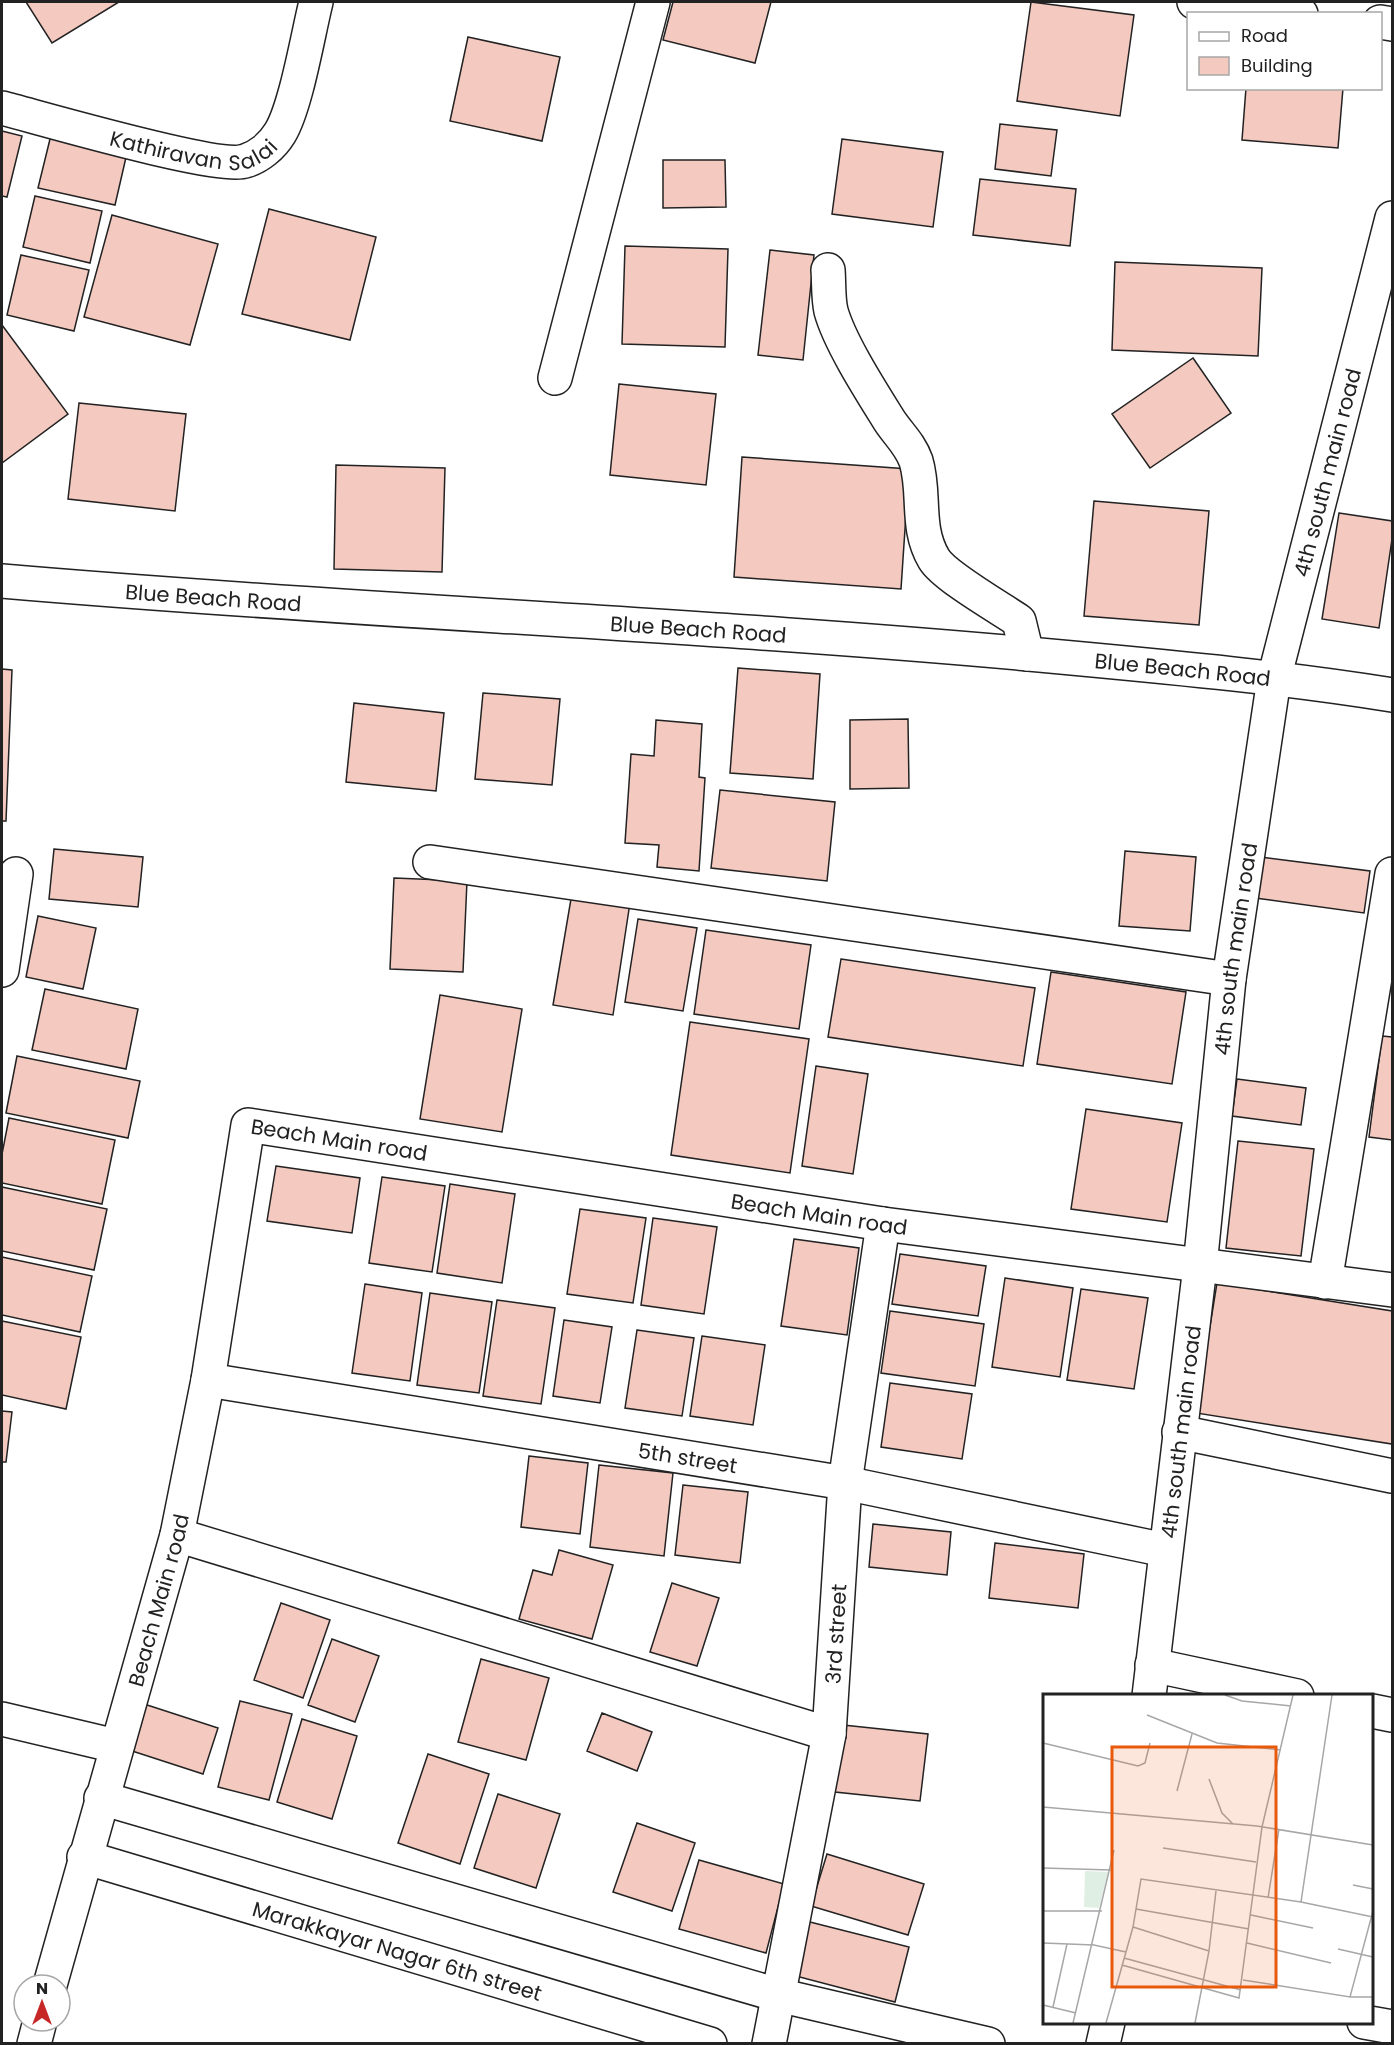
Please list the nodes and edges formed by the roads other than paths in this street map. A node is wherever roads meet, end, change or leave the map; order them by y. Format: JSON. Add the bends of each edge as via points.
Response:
{"nodes":[{"id":1,"x":316,"y":2,"type":"edge"},
{"id":2,"x":653,"y":2,"type":"edge"},
{"id":3,"x":1194,"y":2,"type":"edge"},
{"id":4,"x":1283,"y":12,"type":"edge"},
{"id":5,"x":2,"y":108,"type":"edge"},
{"id":6,"x":1392,"y":218,"type":"edge"},
{"id":7,"x":828,"y":270,"type":"dead end"},
{"id":8,"x":555,"y":378,"type":"dead end"},
{"id":9,"x":2,"y":581,"type":"edge"},
{"id":10,"x":1027,"y":654,"type":"junction"},
{"id":11,"x":1274,"y":679,"type":"junction"},
{"id":12,"x":1392,"y":695,"type":"edge"},
{"id":13,"x":430,"y":862,"type":"dead end"},
{"id":14,"x":16,"y":874,"type":"dead end"},
{"id":15,"x":1392,"y":874,"type":"edge"},
{"id":16,"x":2,"y":970,"type":"edge"},
{"id":17,"x":1229,"y":979,"type":"junction"},
{"id":18,"x":883,"y":1224,"type":"junction"},
{"id":19,"x":1200,"y":1266,"type":"junction"},
{"id":20,"x":1325,"y":1282,"type":"junction"},
{"id":21,"x":1392,"y":1290,"type":"edge"},
{"id":22,"x":208,"y":1380,"type":"junction"},
{"id":23,"x":1179,"y":1432,"type":"junction"},
{"id":24,"x":1392,"y":1476,"type":"edge"},
{"id":25,"x":845,"y":1483,"type":"junction"},
{"id":26,"x":177,"y":1535,"type":"junction"},
{"id":27,"x":1165,"y":1550,"type":"junction"},
{"id":28,"x":1150,"y":1680,"type":"edge"},
{"id":29,"x":1287,"y":1694,"type":"edge"},
{"id":30,"x":1373,"y":1711,"type":"edge"},
{"id":31,"x":1392,"y":1715,"type":"edge"},
{"id":32,"x":2,"y":1719,"type":"edge"},
{"id":33,"x":829,"y":1734,"type":"junction"},
{"id":34,"x":116,"y":1746,"type":"junction"},
{"id":35,"x":101,"y":1798,"type":"junction"},
{"id":36,"x":84,"y":1857,"type":"junction"},
{"id":37,"x":53,"y":1973,"type":"edge"},
{"id":38,"x":778,"y":1995,"type":"junction"},
{"id":39,"x":1108,"y":2024,"type":"edge"},
{"id":40,"x":1373,"y":2024,"type":"edge"},
{"id":41,"x":1392,"y":2027,"type":"edge"},
{"id":42,"x":710,"y":2043,"type":"edge"},
{"id":43,"x":769,"y":2043,"type":"edge"},
{"id":44,"x":988,"y":2043,"type":"edge"},
{"id":45,"x":1103,"y":2043,"type":"edge"}],
"edges":[{"from":1,"to":5,"type":"street","name":"Kathiravan Salai","via":[[280,133],[263,153],[244,162],[198,157]]},
{"from":2,"to":8,"type":"street"},
{"from":3,"to":4,"type":"street"},
{"from":6,"to":11,"type":"street","name":"4th south main road"},
{"from":7,"to":10,"type":"street","via":[[831,309],[837,324],[864,380],[916,460],[920,516],[934,560],[1018,621]]},
{"from":9,"to":10,"type":"street","name":"Blue Beach Road","via":[[193,597],[845,637]]},
{"from":10,"to":11,"type":"street","name":"Blue Beach Road"},
{"from":11,"to":12,"type":"street","name":"Blue Beach Road"},
{"from":11,"to":17,"type":"street","name":"4th south main road"},
{"from":13,"to":17,"type":"street"},
{"from":14,"to":16,"type":"street"},
{"from":15,"to":20,"type":"street"},
{"from":17,"to":19,"type":"street","name":"4th south main road"},
{"from":18,"to":19,"type":"street","name":"Beach Main road"},
{"from":18,"to":22,"type":"street","name":"Beach Main road","via":[[248,1125]]},
{"from":18,"to":25,"type":"street","name":"3rd street"},
{"from":19,"to":20,"type":"street","name":"Beach Main road"},
{"from":19,"to":23,"type":"street","name":"4th south main road"},
{"from":20,"to":21,"type":"street","name":"Beach Main road"},
{"from":22,"to":25,"type":"street","name":"5th street"},
{"from":22,"to":26,"type":"street","name":"Beach Main road"},
{"from":23,"to":24,"type":"street"},
{"from":23,"to":27,"type":"street","name":"4th south main road"},
{"from":25,"to":27,"type":"street","name":"5th street"},
{"from":25,"to":33,"type":"street","name":"3rd street"},
{"from":26,"to":33,"type":"street"},
{"from":26,"to":34,"type":"street","name":"Beach Main road"},
{"from":27,"to":28,"type":"street","name":"4th south main road"},
{"from":28,"to":29,"type":"street"},
{"from":30,"to":31,"type":"street"},
{"from":32,"to":34,"type":"street"},
{"from":33,"to":38,"type":"street","name":"3rd street"},
{"from":34,"to":35,"type":"street","name":"Beach Main road"},
{"from":35,"to":36,"type":"street","name":"Beach Main road"},
{"from":35,"to":38,"type":"street"},
{"from":36,"to":37,"type":"street","name":"Beach Main road"},
{"from":36,"to":42,"type":"street","name":"Marakkayar Nagar 6th street"},
{"from":38,"to":43,"type":"street","name":"3rd street"},
{"from":38,"to":44,"type":"street"},
{"from":39,"to":45,"type":"street"},
{"from":40,"to":41,"type":"street"}]}
